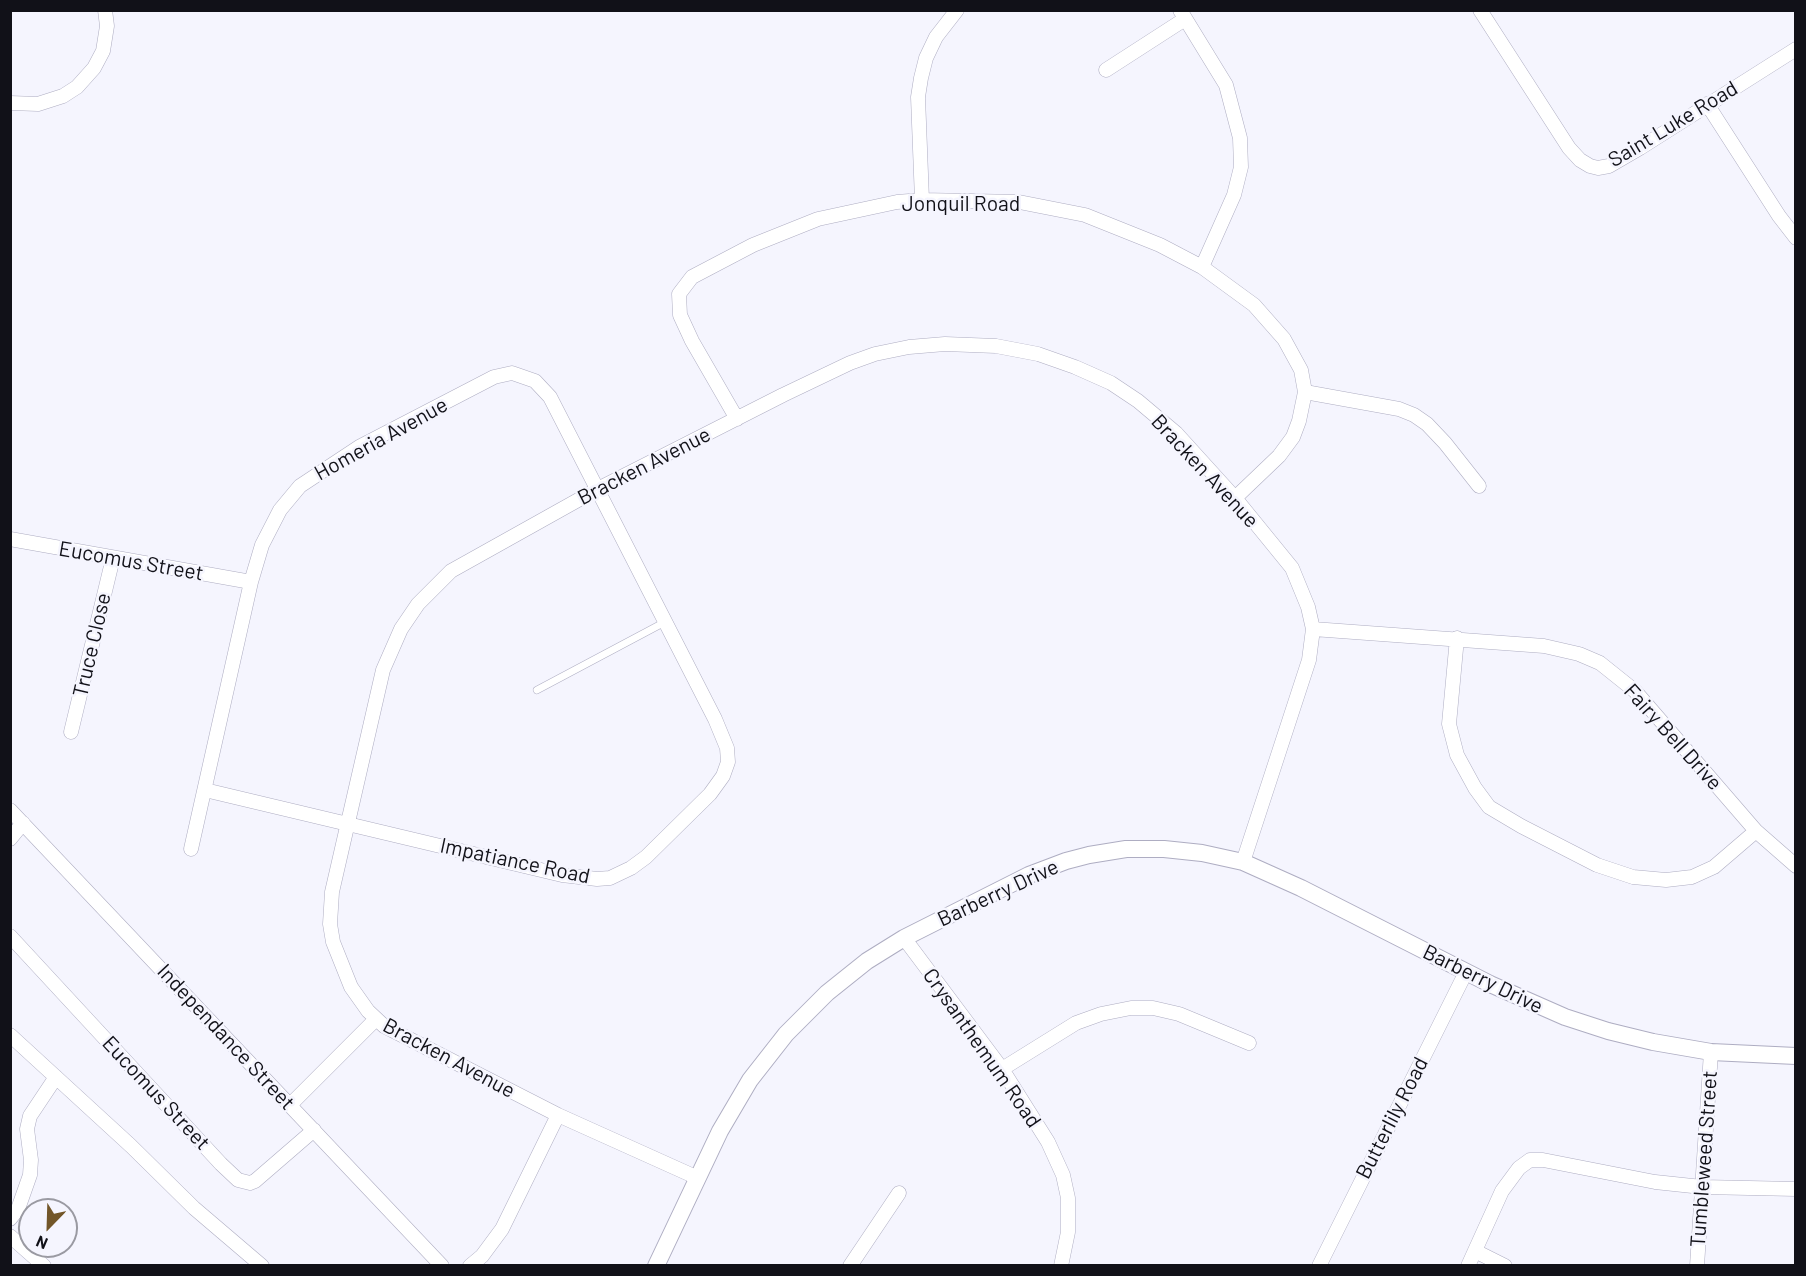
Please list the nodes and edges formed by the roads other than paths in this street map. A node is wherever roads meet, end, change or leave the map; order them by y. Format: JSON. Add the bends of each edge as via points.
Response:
{"nodes":[{"id":1,"x":105,"y":10,"type":"edge"},
{"id":2,"x":957,"y":10,"type":"edge"},
{"id":3,"x":1480,"y":10,"type":"edge"},
{"id":4,"x":1183,"y":15,"type":"edge"},
{"id":5,"x":1796,"y":49,"type":"edge"},
{"id":6,"x":1106,"y":70,"type":"dead end"},
{"id":7,"x":10,"y":103,"type":"edge"},
{"id":8,"x":1707,"y":104,"type":"junction"},
{"id":9,"x":922,"y":200,"type":"junction"},
{"id":10,"x":1796,"y":238,"type":"edge"},
{"id":11,"x":1202,"y":267,"type":"junction"},
{"id":12,"x":1305,"y":392,"type":"junction"},
{"id":13,"x":737,"y":419,"type":"junction"},
{"id":14,"x":1479,"y":486,"type":"dead end"},
{"id":15,"x":597,"y":490,"type":"junction"},
{"id":16,"x":1235,"y":498,"type":"junction"},
{"id":17,"x":10,"y":539,"type":"edge"},
{"id":18,"x":113,"y":558,"type":"junction"},
{"id":19,"x":251,"y":582,"type":"junction"},
{"id":20,"x":665,"y":622,"type":"junction"},
{"id":21,"x":1313,"y":629,"type":"junction"},
{"id":22,"x":1457,"y":638,"type":"junction"},
{"id":23,"x":537,"y":690,"type":"dead end"},
{"id":24,"x":71,"y":732,"type":"dead end"},
{"id":25,"x":206,"y":790,"type":"junction"},
{"id":26,"x":10,"y":810,"type":"edge"},
{"id":27,"x":23,"y":823,"type":"junction"},
{"id":28,"x":346,"y":824,"type":"junction"},
{"id":29,"x":1756,"y":831,"type":"junction"},
{"id":30,"x":10,"y":839,"type":"edge"},
{"id":31,"x":191,"y":849,"type":"dead end"},
{"id":32,"x":1243,"y":862,"type":"junction"},
{"id":33,"x":1796,"y":866,"type":"edge"},
{"id":34,"x":10,"y":936,"type":"edge"},
{"id":35,"x":904,"y":938,"type":"junction"},
{"id":36,"x":1467,"y":972,"type":"junction"},
{"id":37,"x":375,"y":1020,"type":"junction"},
{"id":38,"x":10,"y":1035,"type":"edge"},
{"id":39,"x":1249,"y":1043,"type":"dead end"},
{"id":40,"x":1711,"y":1052,"type":"junction"},
{"id":41,"x":1796,"y":1056,"type":"edge"},
{"id":42,"x":1002,"y":1069,"type":"junction"},
{"id":43,"x":56,"y":1077,"type":"junction"},
{"id":44,"x":290,"y":1105,"type":"junction"},
{"id":45,"x":558,"y":1115,"type":"junction"},
{"id":46,"x":314,"y":1130,"type":"junction"},
{"id":47,"x":698,"y":1178,"type":"junction"},
{"id":48,"x":1702,"y":1187,"type":"junction"},
{"id":49,"x":1796,"y":1189,"type":"edge"},
{"id":50,"x":899,"y":1194,"type":"dead end"},
{"id":51,"x":10,"y":1219,"type":"edge"},
{"id":52,"x":10,"y":1236,"type":"edge"},
{"id":53,"x":1475,"y":1251,"type":"junction"},
{"id":54,"x":44,"y":1266,"type":"edge"},
{"id":55,"x":262,"y":1266,"type":"edge"},
{"id":56,"x":442,"y":1266,"type":"edge"},
{"id":57,"x":471,"y":1266,"type":"edge"},
{"id":58,"x":656,"y":1266,"type":"edge"},
{"id":59,"x":850,"y":1266,"type":"edge"},
{"id":60,"x":1061,"y":1266,"type":"edge"},
{"id":61,"x":1319,"y":1266,"type":"edge"},
{"id":62,"x":1468,"y":1266,"type":"edge"},
{"id":63,"x":1505,"y":1266,"type":"edge"},
{"id":64,"x":1697,"y":1266,"type":"edge"}],
"edges":[{"from":1,"to":7,"type":"street","via":[[103,51],[77,87],[39,104]]},
{"from":2,"to":9,"type":"street","via":[[936,38],[921,78],[918,97]]},
{"from":3,"to":8,"type":"street","name":"Saint Luke Road","via":[[1569,148],[1590,166],[1609,166]]},
{"from":4,"to":6,"type":"street"},
{"from":4,"to":11,"type":"street","via":[[1227,85],[1240,138],[1240,167],[1234,195]]},
{"from":5,"to":8,"type":"street","name":"Saint Luke Road"},
{"from":8,"to":10,"type":"street"},
{"from":9,"to":11,"type":"street","name":"Jonquil Road","via":[[1019,202],[1085,215],[1160,245]]},
{"from":9,"to":13,"type":"street","name":"Jonquil Road","via":[[818,219],[732,255],[692,277],[683,287],[679,294],[680,315]]},
{"from":11,"to":12,"type":"street","name":"Jonquil Road","via":[[1254,305],[1284,339],[1301,370]]},
{"from":12,"to":14,"type":"street","via":[[1414,415],[1445,442]]},
{"from":12,"to":16,"type":"street","name":"Jonquil Road","via":[[1293,437],[1280,456]]},
{"from":13,"to":15,"type":"street","name":"Bracken Avenue"},
{"from":13,"to":16,"type":"street","name":"Bracken Avenue","via":[[874,354],[945,344],[996,346],[1038,354],[1111,383],[1176,433]]},
{"from":15,"to":19,"type":"street","name":"Homeria Avenue","via":[[550,397],[535,381],[512,373],[494,377],[359,447],[300,486],[280,510],[262,545]]},
{"from":15,"to":20,"type":"street","name":"Impatiance Road"},
{"from":15,"to":28,"type":"street","name":"Bracken Avenue","via":[[451,571],[418,604],[401,629],[383,670]]},
{"from":16,"to":21,"type":"street","name":"Bracken Avenue","via":[[1292,568]]},
{"from":17,"to":18,"type":"street","name":"Eucomus Street"},
{"from":18,"to":19,"type":"street","name":"Eucomus Street"},
{"from":18,"to":24,"type":"street","name":"Truce Close"},
{"from":19,"to":25,"type":"street","name":"Homeria Avenue"},
{"from":20,"to":23,"type":"lane"},
{"from":20,"to":28,"type":"street","name":"Impatiance Road","via":[[715,719],[727,748],[728,762],[710,794],[631,868],[609,878],[562,875]]},
{"from":21,"to":22,"type":"street","name":"Fairy Bell Drive"},
{"from":21,"to":32,"type":"street","name":"Bracken Avenue","via":[[1309,660]]},
{"from":22,"to":29,"type":"street","name":"Fairy Bell Drive","via":[[1544,646],[1600,663],[1635,691]]},
{"from":22,"to":29,"type":"street","via":[[1449,724],[1457,755],[1489,807],[1596,865],[1633,877],[1666,880],[1692,877],[1714,867]]},
{"from":25,"to":28,"type":"street","name":"Impatiance Road"},
{"from":25,"to":31,"type":"street","name":"Homeria Avenue"},
{"from":26,"to":27,"type":"street","name":"Independance Street"},
{"from":27,"to":30,"type":"street"},
{"from":27,"to":44,"type":"street","name":"Independance Street"},
{"from":28,"to":37,"type":"street","name":"Bracken Avenue","via":[[332,892],[330,924],[351,987]]},
{"from":29,"to":33,"type":"street","name":"Fairy Bell Drive"},
{"from":32,"to":35,"type":"street","name":"Barberry Drive","via":[[1164,849],[1126,849],[1089,855],[1029,874]]},
{"from":32,"to":36,"type":"street","name":"Barberry Drive"},
{"from":34,"to":46,"type":"street","name":"Eucomus Street","via":[[238,1180],[255,1181]]},
{"from":35,"to":42,"type":"street","name":"Crysanthemum Road"},
{"from":35,"to":47,"type":"street","name":"Barberry Drive","via":[[850,974],[786,1034],[750,1080]]},
{"from":36,"to":40,"type":"street","name":"Barberry Drive","via":[[1536,1006],[1608,1031]]},
{"from":36,"to":61,"type":"street","name":"Butterlily Road"},
{"from":37,"to":44,"type":"street"},
{"from":37,"to":45,"type":"street","name":"Bracken Avenue"},
{"from":38,"to":43,"type":"street"},
{"from":39,"to":42,"type":"street","via":[[1179,1014],[1131,1008],[1076,1023]]},
{"from":40,"to":41,"type":"street","name":"Barberry Drive"},
{"from":40,"to":48,"type":"street","name":"Tumbleweed Street"},
{"from":42,"to":60,"type":"street","name":"Crysanthemum Road","via":[[1048,1142],[1063,1176],[1068,1198],[1068,1232]]},
{"from":43,"to":51,"type":"street","via":[[30,1116],[30,1175],[18,1209]]},
{"from":43,"to":55,"type":"street","via":[[194,1208]]},
{"from":44,"to":46,"type":"street","name":"Independance Street"},
{"from":45,"to":47,"type":"street","name":"Bracken Avenue"},
{"from":45,"to":57,"type":"street","via":[[502,1229]]},
{"from":46,"to":56,"type":"street","name":"Independance Street"},
{"from":47,"to":58,"type":"street","name":"Barberry Drive"},
{"from":48,"to":49,"type":"street"},
{"from":48,"to":53,"type":"street","via":[[1530,1160],[1502,1191]]},
{"from":48,"to":64,"type":"street","name":"Tumbleweed Street"},
{"from":50,"to":59,"type":"street"},
{"from":52,"to":54,"type":"street"},
{"from":53,"to":62,"type":"street"},
{"from":53,"to":63,"type":"street"}]}
